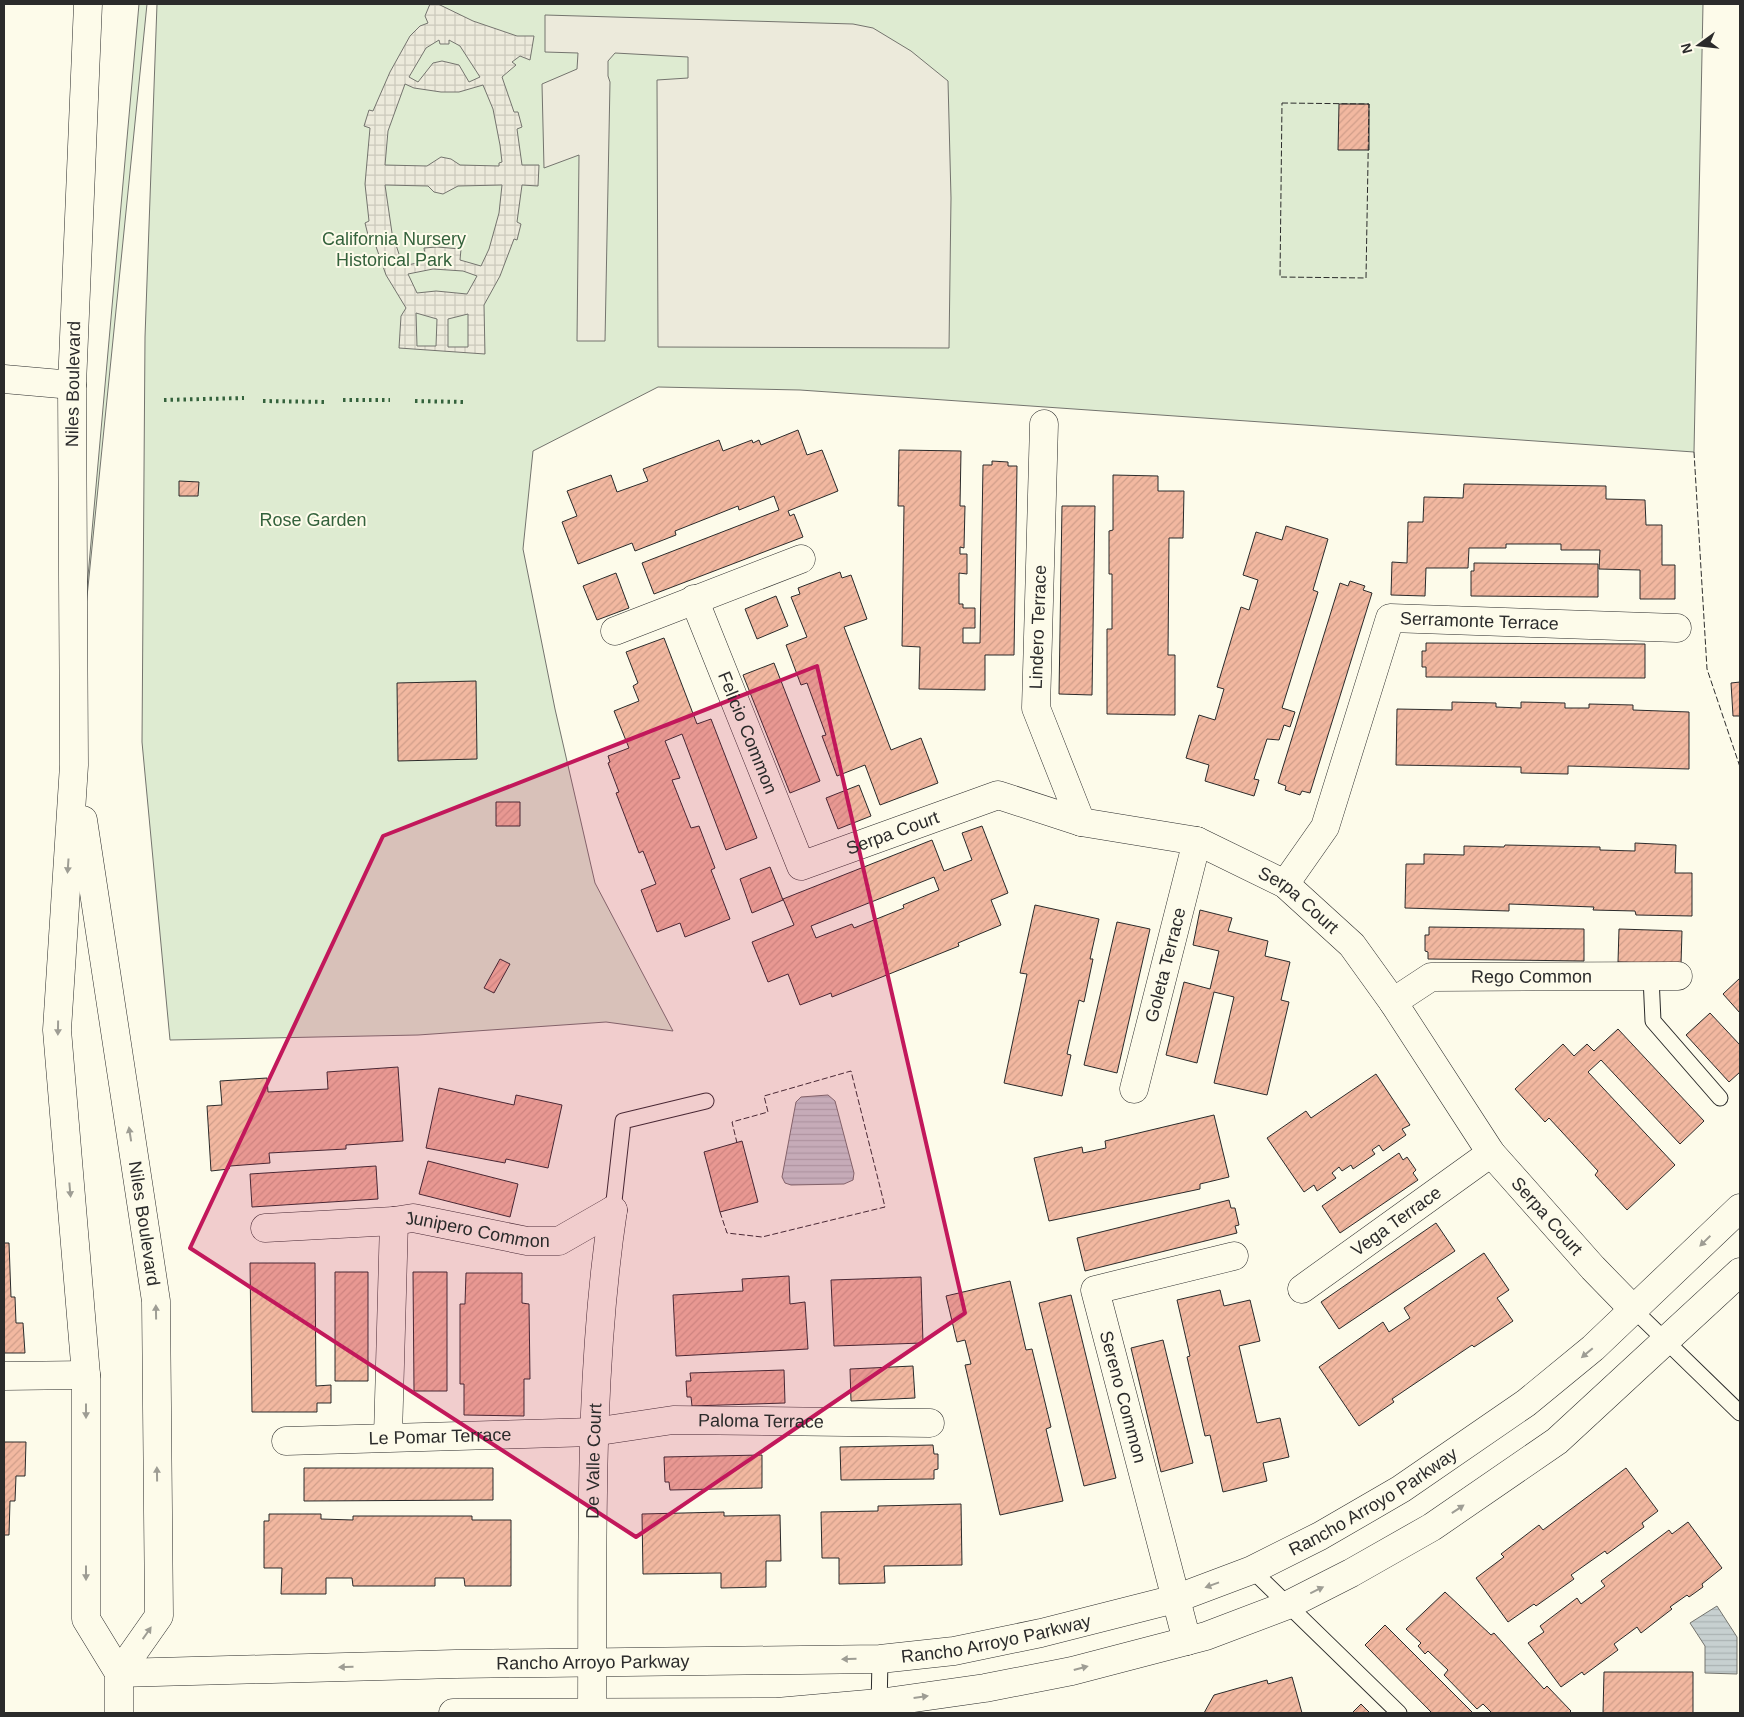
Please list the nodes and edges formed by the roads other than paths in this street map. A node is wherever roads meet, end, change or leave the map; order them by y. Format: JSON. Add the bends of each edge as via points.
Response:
{"nodes":[{"id":1,"x":88,"y":4,"type":"edge"},
{"id":2,"x":4,"y":379,"type":"edge"},
{"id":3,"x":72,"y":384,"type":"junction"},
{"id":4,"x":1044,"y":424,"type":"dead end"},
{"id":5,"x":801,"y":559,"type":"dead end"},
{"id":6,"x":694,"y":599,"type":"junction"},
{"id":7,"x":1677,"y":628,"type":"dead end"},
{"id":8,"x":615,"y":631,"type":"dead end"},
{"id":9,"x":74,"y":764,"type":"junction"},
{"id":10,"x":1082,"y":822,"type":"junction"},
{"id":11,"x":1197,"y":841,"type":"junction"},
{"id":12,"x":801,"y":866,"type":"joint"},
{"id":13,"x":1285,"y":884,"type":"junction"},
{"id":14,"x":1678,"y":976,"type":"dead end"},
{"id":15,"x":1651,"y":977,"type":"junction"},
{"id":16,"x":1394,"y":1002,"type":"junction"},
{"id":17,"x":1134,"y":1089,"type":"dead end"},
{"id":18,"x":1720,"y":1098,"type":"dead end"},
{"id":19,"x":706,"y":1101,"type":"dead end"},
{"id":20,"x":1491,"y":1153,"type":"junction"},
{"id":21,"x":1740,"y":1208,"type":"edge"},
{"id":22,"x":613,"y":1210,"type":"junction"},
{"id":23,"x":394,"y":1221,"type":"junction"},
{"id":24,"x":265,"y":1228,"type":"dead end"},
{"id":25,"x":1234,"y":1256,"type":"dead end"},
{"id":26,"x":1740,"y":1272,"type":"edge"},
{"id":27,"x":1302,"y":1289,"type":"dead end"},
{"id":28,"x":1633,"y":1309,"type":"junction"},
{"id":29,"x":1666,"y":1340,"type":"junction"},
{"id":30,"x":86,"y":1375,"type":"junction"},
{"id":31,"x":4,"y":1376,"type":"edge"},
{"id":32,"x":1740,"y":1413,"type":"edge"},
{"id":33,"x":930,"y":1423,"type":"dead end"},
{"id":34,"x":593,"y":1432,"type":"junction"},
{"id":35,"x":388,"y":1436,"type":"junction"},
{"id":36,"x":286,"y":1441,"type":"dead end"},
{"id":37,"x":1252,"y":1570,"type":"junction"},
{"id":38,"x":1175,"y":1599,"type":"junction"},
{"id":39,"x":1288,"y":1605,"type":"junction"},
{"id":40,"x":1186,"y":1641,"type":"junction"},
{"id":41,"x":880,"y":1659,"type":"junction"},
{"id":42,"x":592,"y":1663,"type":"junction"},
{"id":43,"x":119,"y":1673,"type":"junction"},
{"id":44,"x":879,"y":1708,"type":"edge"},
{"id":45,"x":592,"y":1712,"type":"edge"},
{"id":46,"x":119,"y":1713,"type":"edge"},
{"id":47,"x":455,"y":1713,"type":"edge"},
{"id":48,"x":1399,"y":1713,"type":"edge"}],
"edges":[{"from":1,"to":3,"type":"street","name":"Niles Boulevard"},
{"from":2,"to":3,"type":"street"},
{"from":3,"to":9,"type":"street","name":"Niles Boulevard"},
{"from":4,"to":10,"type":"street","name":"Lindero Terrace","via":[[1036,708]]},
{"from":5,"to":6,"type":"street"},
{"from":6,"to":8,"type":"street"},
{"from":6,"to":12,"type":"street","name":"Felicio Common"},
{"from":7,"to":13,"type":"street","name":"Serramonte Terrace","via":[[1390,618],[1325,827]]},
{"from":9,"to":30,"type":"street","name":"Niles Boulevard","one_way":true,"via":[[57,1030]]},
{"from":43,"to":9,"type":"street","name":"Niles Boulevard","one_way":true,"via":[[159,1616],[156,1301]]},
{"from":10,"to":11,"type":"street","name":"Serpa Court"},
{"from":10,"to":12,"type":"street","name":"Serpa Court","via":[[998,795]]},
{"from":11,"to":13,"type":"street","name":"Serpa Court"},
{"from":11,"to":17,"type":"street","name":"Goleta Terrace"},
{"from":13,"to":16,"type":"street","name":"Serpa Court","via":[[1352,945]]},
{"from":14,"to":15,"type":"street","name":"Rego Common"},
{"from":15,"to":16,"type":"street","name":"Rego Common","via":[[1431,977]]},
{"from":15,"to":18,"type":"lane","via":[[1653,1022]]},
{"from":16,"to":20,"type":"street","name":"Serpa Court"},
{"from":19,"to":22,"type":"lane","via":[[624,1120]]},
{"from":20,"to":27,"type":"street","name":"Vega Terrace"},
{"from":20,"to":28,"type":"street","name":"Serpa Court"},
{"from":21,"to":28,"type":"street","name":"Rancho Arroyo Parkway","one_way":true},
{"from":22,"to":23,"type":"street","name":"Junipero Common","via":[[559,1241],[528,1241],[413,1218]]},
{"from":22,"to":34,"type":"street","name":"De Valle Court","via":[[602,1282]]},
{"from":23,"to":24,"type":"street","name":"Junipero Common"},
{"from":23,"to":35,"type":"street","name":"Junipero Common"},
{"from":25,"to":38,"type":"street","name":"Sereno Common","via":[[1095,1290]]},
{"from":26,"to":29,"type":"street"},
{"from":28,"to":29,"type":"lane"},
{"from":28,"to":37,"type":"street","name":"Rancho Arroyo Parkway","one_way":true,"via":[[1593,1348],[1510,1414],[1401,1489],[1320,1536]]},
{"from":29,"to":32,"type":"lane"},
{"from":39,"to":29,"type":"street","one_way":true,"via":[[1432,1527],[1556,1441]]},
{"from":30,"to":31,"type":"street"},
{"from":30,"to":43,"type":"street","name":"Niles Boulevard","one_way":true,"via":[[86,1619]]},
{"from":33,"to":34,"type":"street","name":"Paloma Terrace","via":[[673,1420]]},
{"from":34,"to":35,"type":"street","name":"Le Pomar Terrace"},
{"from":34,"to":42,"type":"street","name":"De Valle Court"},
{"from":35,"to":36,"type":"street","name":"Le Pomar Terrace"},
{"from":37,"to":38,"type":"street","name":"Rancho Arroyo Parkway","one_way":true},
{"from":37,"to":39,"type":"lane"},
{"from":38,"to":40,"type":"street","name":"Sereno Common"},
{"from":38,"to":41,"type":"street","name":"Rancho Arroyo Parkway","via":[[954,1651]]},
{"from":39,"to":40,"type":"street"},
{"from":39,"to":48,"type":"lane"},
{"from":44,"to":40,"type":"street","one_way":true,"via":[[1072,1671]]},
{"from":41,"to":42,"type":"street","name":"Rancho Arroyo Parkway","one_way":true},
{"from":41,"to":44,"type":"lane"},
{"from":42,"to":43,"type":"street","name":"Rancho Arroyo Parkway","one_way":true},
{"from":42,"to":45,"type":"street","name":"De Valle Court"},
{"from":43,"to":46,"type":"street"},
{"from":44,"to":45,"type":"street","via":[[777,1712]]},
{"from":45,"to":47,"type":"street"}]}
